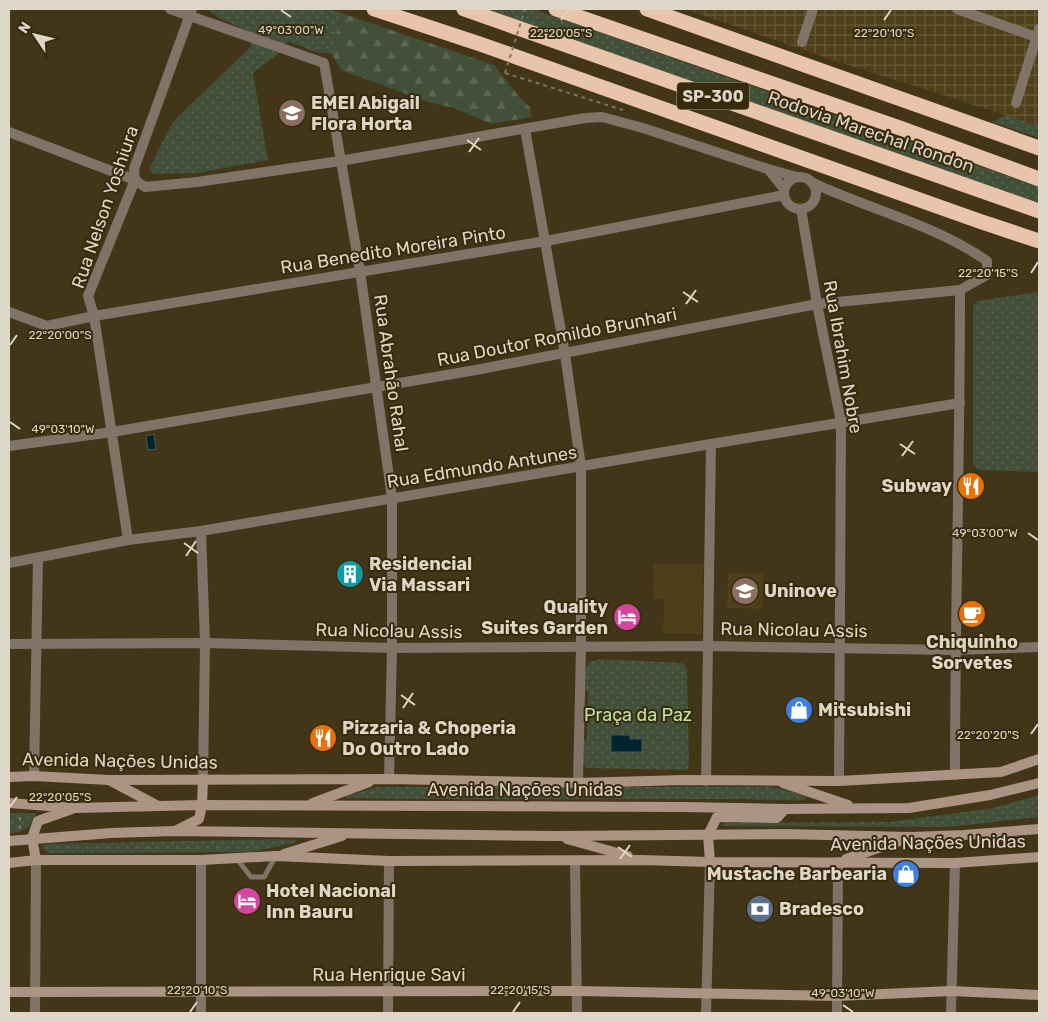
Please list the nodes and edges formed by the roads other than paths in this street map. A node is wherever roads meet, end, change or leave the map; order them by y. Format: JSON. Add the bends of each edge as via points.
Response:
{"nodes":[{"id":1,"x":170,"y":9,"type":"edge"},
{"id":2,"x":374,"y":9,"type":"edge"},
{"id":3,"x":464,"y":9,"type":"edge"},
{"id":4,"x":556,"y":9,"type":"edge"},
{"id":5,"x":647,"y":9,"type":"edge"},
{"id":6,"x":813,"y":9,"type":"edge"},
{"id":7,"x":957,"y":9,"type":"edge"},
{"id":8,"x":191,"y":12,"type":"edge"},
{"id":9,"x":1038,"y":35,"type":"edge"},
{"id":10,"x":802,"y":42,"type":"dead end"},
{"id":11,"x":1016,"y":103,"type":"dead end"},
{"id":12,"x":525,"y":129,"type":"junction"},
{"id":13,"x":9,"y":132,"type":"edge"},
{"id":14,"x":1039,"y":148,"type":"edge"},
{"id":15,"x":340,"y":161,"type":"junction"},
{"id":16,"x":768,"y":169,"type":"junction"},
{"id":17,"x":797,"y":177,"type":"junction"},
{"id":18,"x":1039,"y":179,"type":"edge"},
{"id":19,"x":135,"y":180,"type":"junction"},
{"id":20,"x":811,"y":182,"type":"junction"},
{"id":21,"x":784,"y":192,"type":"junction"},
{"id":22,"x":834,"y":192,"type":"junction"},
{"id":23,"x":816,"y":197,"type":"junction"},
{"id":24,"x":801,"y":209,"type":"junction"},
{"id":25,"x":1039,"y":211,"type":"edge"},
{"id":26,"x":546,"y":241,"type":"junction"},
{"id":27,"x":1039,"y":241,"type":"edge"},
{"id":28,"x":360,"y":271,"type":"junction"},
{"id":29,"x":960,"y":290,"type":"junction"},
{"id":30,"x":817,"y":304,"type":"junction"},
{"id":31,"x":9,"y":312,"type":"edge"},
{"id":32,"x":94,"y":316,"type":"junction"},
{"id":33,"x":565,"y":354,"type":"junction"},
{"id":34,"x":376,"y":387,"type":"junction"},
{"id":35,"x":960,"y":403,"type":"junction"},
{"id":36,"x":842,"y":422,"type":"junction"},
{"id":37,"x":112,"y":432,"type":"junction"},
{"id":38,"x":711,"y":444,"type":"junction"},
{"id":39,"x":9,"y":446,"type":"edge"},
{"id":40,"x":581,"y":467,"type":"junction"},
{"id":41,"x":392,"y":498,"type":"junction"},
{"id":42,"x":201,"y":531,"type":"junction"},
{"id":43,"x":128,"y":540,"type":"junction"},
{"id":44,"x":38,"y":558,"type":"junction"},
{"id":45,"x":9,"y":563,"type":"edge"},
{"id":46,"x":36,"y":643,"type":"junction"},
{"id":47,"x":205,"y":643,"type":"junction"},
{"id":48,"x":9,"y":644,"type":"edge"},
{"id":49,"x":707,"y":646,"type":"junction"},
{"id":50,"x":581,"y":647,"type":"junction"},
{"id":51,"x":841,"y":647,"type":"junction"},
{"id":52,"x":1039,"y":647,"type":"edge"},
{"id":53,"x":392,"y":648,"type":"junction"},
{"id":54,"x":955,"y":650,"type":"junction"},
{"id":55,"x":1039,"y":759,"type":"edge"},
{"id":56,"x":956,"y":775,"type":"junction"},
{"id":57,"x":34,"y":776,"type":"junction"},
{"id":58,"x":9,"y":777,"type":"edge"},
{"id":59,"x":203,"y":778,"type":"junction"},
{"id":60,"x":389,"y":779,"type":"junction"},
{"id":61,"x":109,"y":780,"type":"junction"},
{"id":62,"x":375,"y":780,"type":"junction"},
{"id":63,"x":706,"y":781,"type":"junction"},
{"id":64,"x":775,"y":781,"type":"junction"},
{"id":65,"x":839,"y":781,"type":"junction"},
{"id":66,"x":578,"y":783,"type":"junction"},
{"id":67,"x":1039,"y":783,"type":"edge"},
{"id":68,"x":9,"y":803,"type":"edge"},
{"id":69,"x":202,"y":805,"type":"junction"},
{"id":70,"x":159,"y":806,"type":"junction"},
{"id":71,"x":306,"y":806,"type":"junction"},
{"id":72,"x":75,"y":808,"type":"junction"},
{"id":73,"x":856,"y":808,"type":"junction"},
{"id":74,"x":785,"y":809,"type":"junction"},
{"id":75,"x":1039,"y":829,"type":"edge"},
{"id":76,"x":175,"y":832,"type":"junction"},
{"id":77,"x":352,"y":833,"type":"junction"},
{"id":78,"x":708,"y":835,"type":"junction"},
{"id":79,"x":554,"y":836,"type":"junction"},
{"id":80,"x":912,"y":837,"type":"junction"},
{"id":81,"x":32,"y":838,"type":"junction"},
{"id":82,"x":14,"y":840,"type":"edge"},
{"id":83,"x":276,"y":856,"type":"junction"},
{"id":84,"x":1039,"y":857,"type":"edge"},
{"id":85,"x":236,"y":858,"type":"junction"},
{"id":86,"x":36,"y":860,"type":"junction"},
{"id":87,"x":201,"y":860,"type":"junction"},
{"id":88,"x":641,"y":860,"type":"junction"},
{"id":89,"x":388,"y":861,"type":"junction"},
{"id":90,"x":575,"y":861,"type":"junction"},
{"id":91,"x":9,"y":862,"type":"edge"},
{"id":92,"x":710,"y":862,"type":"junction"},
{"id":93,"x":838,"y":862,"type":"junction"},
{"id":94,"x":955,"y":862,"type":"junction"},
{"id":95,"x":201,"y":991,"type":"junction"},
{"id":96,"x":577,"y":991,"type":"junction"},
{"id":97,"x":951,"y":991,"type":"junction"},
{"id":98,"x":9,"y":992,"type":"edge"},
{"id":99,"x":35,"y":992,"type":"junction"},
{"id":100,"x":387,"y":992,"type":"junction"},
{"id":101,"x":706,"y":995,"type":"junction"},
{"id":102,"x":1039,"y":995,"type":"edge"},
{"id":103,"x":837,"y":996,"type":"junction"},
{"id":104,"x":35,"y":1013,"type":"edge"},
{"id":105,"x":201,"y":1013,"type":"edge"},
{"id":106,"x":388,"y":1013,"type":"edge"},
{"id":107,"x":577,"y":1013,"type":"edge"},
{"id":108,"x":706,"y":1013,"type":"edge"},
{"id":109,"x":837,"y":1013,"type":"edge"},
{"id":110,"x":951,"y":1013,"type":"edge"}],
"edges":[{"from":1,"to":8,"type":"street"},
{"from":2,"to":27,"type":"highway"},
{"from":3,"to":25,"type":"highway","name":"Rodovia Marechal Rondon","number":"SP-300"},
{"from":4,"to":18,"type":"highway","name":"Rodovia Marechal Rondon","number":"SP-300"},
{"from":5,"to":14,"type":"highway"},
{"from":6,"to":10,"type":"street"},
{"from":7,"to":9,"type":"street"},
{"from":8,"to":15,"type":"street","name":"Rua Abrahão Rahal","via":[[324,63]]},
{"from":8,"to":19,"type":"street","name":"Rua Nelson Yoshiura","via":[[134,169]]},
{"from":9,"to":11,"type":"street"},
{"from":12,"to":15,"type":"street"},
{"from":12,"to":16,"type":"street","via":[[602,117]]},
{"from":12,"to":26,"type":"street"},
{"from":13,"to":19,"type":"street"},
{"from":15,"to":19,"type":"street","via":[[145,187]]},
{"from":15,"to":28,"type":"street","name":"Rua Abrahão Rahal"},
{"from":16,"to":17,"type":"street"},
{"from":16,"to":21,"type":"street"},
{"from":17,"to":20,"type":"street"},
{"from":17,"to":21,"type":"street","via":[[788,182]]},
{"from":19,"to":32,"type":"street","name":"Rua Nelson Yoshiura","via":[[88,296]]},
{"from":20,"to":22,"type":"street","name":"Rua Doutor Romildo Brunhari"},
{"from":20,"to":23,"type":"street"},
{"from":21,"to":24,"type":"street","via":[[789,206]]},
{"from":21,"to":26,"type":"street","name":"Rua Benedito Moreira Pinto"},
{"from":22,"to":23,"type":"street"},
{"from":22,"to":29,"type":"street","name":"Rua Doutor Romildo Brunhari","via":[[950,239],[987,261],[987,275]]},
{"from":23,"to":24,"type":"street","via":[[810,206]]},
{"from":24,"to":30,"type":"street","name":"Rua Ibrahim Nobre"},
{"from":26,"to":28,"type":"street","name":"Rua Benedito Moreira Pinto"},
{"from":26,"to":33,"type":"street"},
{"from":28,"to":32,"type":"street","name":"Rua Benedito Moreira Pinto"},
{"from":28,"to":34,"type":"street","name":"Rua Abrahão Rahal"},
{"from":29,"to":30,"type":"street","name":"Rua Doutor Romildo Brunhari"},
{"from":29,"to":35,"type":"street"},
{"from":30,"to":33,"type":"street","name":"Rua Doutor Romildo Brunhari"},
{"from":30,"to":36,"type":"street","name":"Rua Ibrahim Nobre"},
{"from":31,"to":32,"type":"street","name":"Rua Benedito Moreira Pinto","via":[[47,326]]},
{"from":32,"to":37,"type":"street","name":"Rua Nelson Yoshiura"},
{"from":33,"to":34,"type":"street","name":"Rua Doutor Romildo Brunhari"},
{"from":33,"to":40,"type":"street"},
{"from":34,"to":37,"type":"street","name":"Rua Doutor Romildo Brunhari"},
{"from":34,"to":41,"type":"street","name":"Rua Abrahão Rahal"},
{"from":35,"to":36,"type":"street","name":"Rua Edmundo Antunes"},
{"from":35,"to":54,"type":"street"},
{"from":36,"to":38,"type":"street","name":"Rua Edmundo Antunes"},
{"from":36,"to":51,"type":"street","name":"Rua Ibrahim Nobre"},
{"from":37,"to":39,"type":"street","name":"Rua Doutor Romildo Brunhari"},
{"from":37,"to":43,"type":"street","name":"Rua Nelson Yoshiura"},
{"from":38,"to":40,"type":"street","name":"Rua Edmundo Antunes"},
{"from":38,"to":49,"type":"street"},
{"from":40,"to":41,"type":"street","name":"Rua Edmundo Antunes"},
{"from":40,"to":50,"type":"street"},
{"from":41,"to":42,"type":"street","name":"Rua Edmundo Antunes"},
{"from":41,"to":53,"type":"street","name":"Rua Abrahão Rahal"},
{"from":42,"to":43,"type":"street","name":"Rua Edmundo Antunes"},
{"from":42,"to":47,"type":"street"},
{"from":43,"to":44,"type":"street","name":"Rua Edmundo Antunes"},
{"from":44,"to":45,"type":"street","name":"Rua Edmundo Antunes"},
{"from":44,"to":46,"type":"street"},
{"from":46,"to":47,"type":"street","name":"Rua Nicolau Assis"},
{"from":46,"to":48,"type":"street","name":"Rua Nicolau Assis"},
{"from":46,"to":57,"type":"street"},
{"from":47,"to":53,"type":"street","name":"Rua Nicolau Assis"},
{"from":47,"to":59,"type":"street"},
{"from":49,"to":50,"type":"street","name":"Rua Nicolau Assis"},
{"from":49,"to":51,"type":"street","name":"Rua Nicolau Assis"},
{"from":49,"to":63,"type":"street"},
{"from":50,"to":53,"type":"street","name":"Rua Nicolau Assis"},
{"from":50,"to":66,"type":"street"},
{"from":51,"to":54,"type":"street","name":"Rua Nicolau Assis"},
{"from":51,"to":65,"type":"street","name":"Rua Ibrahim Nobre"},
{"from":52,"to":54,"type":"street","name":"Rua Nicolau Assis"},
{"from":53,"to":60,"type":"street","name":"Rua Abrahão Rahal"},
{"from":54,"to":56,"type":"street"},
{"from":55,"to":56,"type":"street","name":"Avenida Nações Unidas","via":[[1001,772]]},
{"from":56,"to":65,"type":"street","name":"Avenida Nações Unidas"},
{"from":57,"to":58,"type":"street","name":"Avenida Nações Unidas"},
{"from":57,"to":61,"type":"street","name":"Avenida Nações Unidas"},
{"from":59,"to":61,"type":"street","name":"Avenida Nações Unidas"},
{"from":59,"to":62,"type":"street","name":"Avenida Nações Unidas"},
{"from":59,"to":69,"type":"street"},
{"from":60,"to":62,"type":"street","name":"Avenida Nações Unidas"},
{"from":60,"to":66,"type":"street","name":"Avenida Nações Unidas"},
{"from":61,"to":70,"type":"street"},
{"from":62,"to":71,"type":"street"},
{"from":63,"to":64,"type":"street","name":"Avenida Nações Unidas"},
{"from":63,"to":66,"type":"street","name":"Avenida Nações Unidas"},
{"from":64,"to":65,"type":"street","name":"Avenida Nações Unidas"},
{"from":64,"to":73,"type":"street"},
{"from":67,"to":73,"type":"street","name":"Avenida Nações Unidas","via":[[990,795],[909,808]]},
{"from":68,"to":72,"type":"street","name":"Avenida Nações Unidas"},
{"from":69,"to":70,"type":"street","name":"Avenida Nações Unidas"},
{"from":69,"to":71,"type":"street","name":"Avenida Nações Unidas"},
{"from":69,"to":76,"type":"street","via":[[199,819]]},
{"from":70,"to":72,"type":"street","name":"Avenida Nações Unidas"},
{"from":71,"to":74,"type":"street","name":"Avenida Nações Unidas"},
{"from":72,"to":81,"type":"street","via":[[38,821]]},
{"from":73,"to":74,"type":"street","name":"Avenida Nações Unidas"},
{"from":74,"to":78,"type":"street","via":[[777,818],[717,817]]},
{"from":75,"to":80,"type":"street","name":"Avenida Nações Unidas"},
{"from":76,"to":77,"type":"street","name":"Avenida Nações Unidas"},
{"from":76,"to":81,"type":"street","name":"Avenida Nações Unidas"},
{"from":77,"to":79,"type":"street","name":"Avenida Nações Unidas"},
{"from":77,"to":83,"type":"street"},
{"from":78,"to":79,"type":"street","name":"Avenida Nações Unidas"},
{"from":78,"to":80,"type":"street","name":"Avenida Nações Unidas"},
{"from":78,"to":92,"type":"street"},
{"from":79,"to":88,"type":"street"},
{"from":80,"to":93,"type":"street"},
{"from":81,"to":82,"type":"street","name":"Avenida Nações Unidas"},
{"from":81,"to":86,"type":"street"},
{"from":83,"to":85,"type":"street","name":"Avenida Nações Unidas"},
{"from":83,"to":85,"type":"lane","via":[[264,877],[251,877]]},
{"from":83,"to":89,"type":"street","name":"Avenida Nações Unidas"},
{"from":84,"to":94,"type":"street","name":"Avenida Nações Unidas"},
{"from":85,"to":87,"type":"street","name":"Avenida Nações Unidas"},
{"from":86,"to":87,"type":"street","name":"Avenida Nações Unidas"},
{"from":86,"to":91,"type":"street","name":"Avenida Nações Unidas"},
{"from":86,"to":99,"type":"street"},
{"from":87,"to":95,"type":"street"},
{"from":88,"to":90,"type":"street","name":"Avenida Nações Unidas"},
{"from":88,"to":92,"type":"street","name":"Avenida Nações Unidas"},
{"from":89,"to":90,"type":"street","name":"Avenida Nações Unidas"},
{"from":89,"to":100,"type":"street"},
{"from":90,"to":96,"type":"street"},
{"from":92,"to":93,"type":"street","name":"Avenida Nações Unidas"},
{"from":92,"to":101,"type":"street"},
{"from":93,"to":94,"type":"street","name":"Avenida Nações Unidas"},
{"from":93,"to":103,"type":"street"},
{"from":94,"to":97,"type":"street"},
{"from":95,"to":99,"type":"street","name":"Rua Henrique Savi"},
{"from":95,"to":100,"type":"street","name":"Rua Henrique Savi"},
{"from":95,"to":105,"type":"street"},
{"from":96,"to":100,"type":"street","name":"Rua Henrique Savi"},
{"from":96,"to":101,"type":"street","name":"Rua Henrique Savi"},
{"from":96,"to":107,"type":"street"},
{"from":97,"to":102,"type":"street","name":"Rua Henrique Savi"},
{"from":97,"to":103,"type":"street","name":"Rua Henrique Savi"},
{"from":97,"to":110,"type":"street"},
{"from":98,"to":99,"type":"street","name":"Rua Henrique Savi"},
{"from":99,"to":104,"type":"street"},
{"from":100,"to":106,"type":"street"},
{"from":101,"to":103,"type":"street","name":"Rua Henrique Savi"},
{"from":101,"to":108,"type":"street"},
{"from":103,"to":109,"type":"street"}]}
